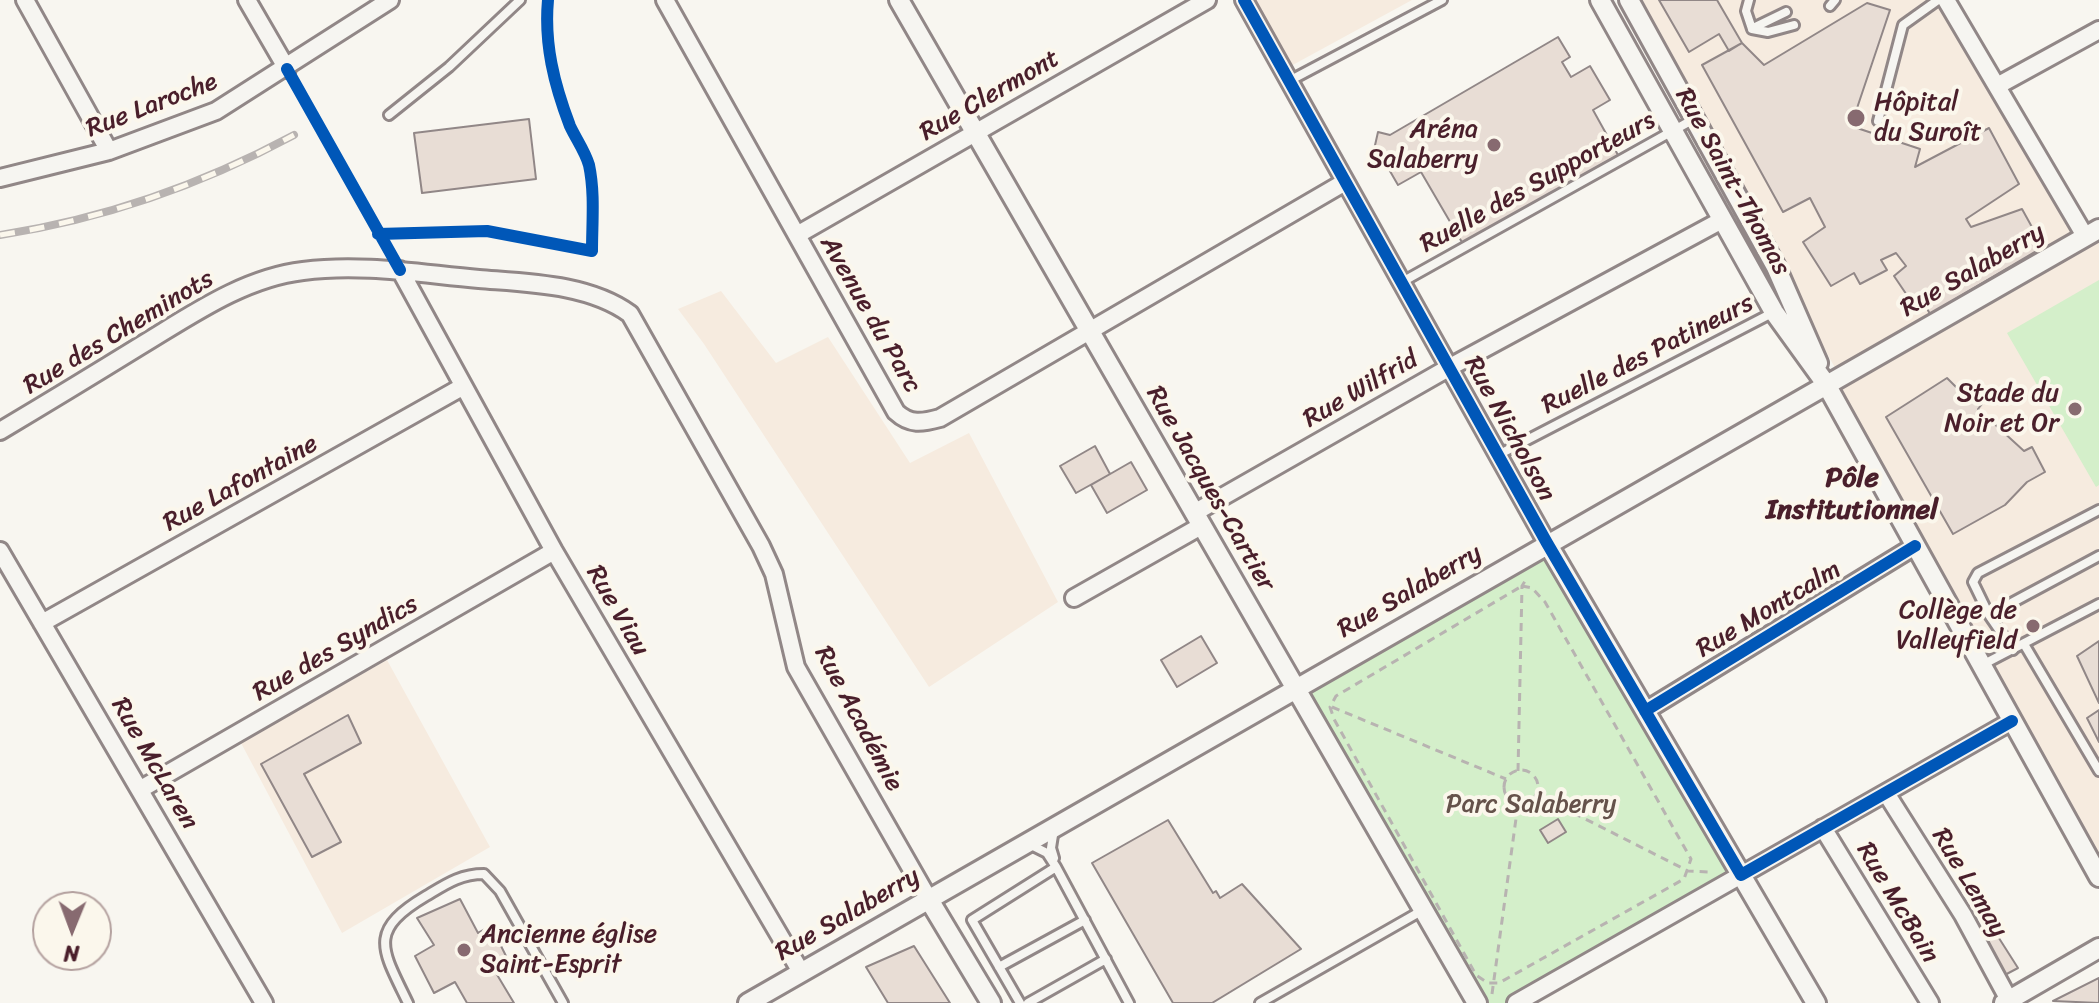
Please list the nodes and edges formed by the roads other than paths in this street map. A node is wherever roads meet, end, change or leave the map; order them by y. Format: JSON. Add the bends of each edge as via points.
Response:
{"nodes":[{"id":1,"x":25,"y":0,"type":"edge"},
{"id":2,"x":247,"y":0,"type":"edge"},
{"id":3,"x":390,"y":0,"type":"edge"},
{"id":4,"x":520,"y":0,"type":"edge"},
{"id":5,"x":665,"y":0,"type":"edge"},
{"id":6,"x":899,"y":0,"type":"edge"},
{"id":7,"x":1207,"y":0,"type":"edge"},
{"id":8,"x":1244,"y":0,"type":"edge"},
{"id":9,"x":1442,"y":0,"type":"edge"},
{"id":10,"x":1600,"y":0,"type":"edge"},
{"id":11,"x":1629,"y":0,"type":"edge"},
{"id":12,"x":1749,"y":0,"type":"edge"},
{"id":13,"x":1938,"y":0,"type":"edge"},
{"id":14,"x":1946,"y":0,"type":"edge"},
{"id":15,"x":1786,"y":12,"type":"dead end"},
{"id":16,"x":1794,"y":25,"type":"dead end"},
{"id":17,"x":1752,"y":29,"type":"junction"},
{"id":18,"x":2099,"y":30,"type":"edge"},
{"id":19,"x":287,"y":69,"type":"junction"},
{"id":20,"x":1289,"y":81,"type":"junction"},
{"id":21,"x":1997,"y":86,"type":"junction"},
{"id":22,"x":389,"y":115,"type":"dead end"},
{"id":23,"x":1694,"y":119,"type":"junction"},
{"id":24,"x":1878,"y":121,"type":"dead end"},
{"id":25,"x":1673,"y":131,"type":"junction"},
{"id":26,"x":975,"y":133,"type":"junction"},
{"id":27,"x":109,"y":151,"type":"junction"},
{"id":28,"x":0,"y":178,"type":"edge"},
{"id":29,"x":1345,"y":182,"type":"junction"},
{"id":30,"x":1722,"y":220,"type":"junction"},
{"id":31,"x":2092,"y":232,"type":"edge"},
{"id":32,"x":797,"y":235,"type":"junction"},
{"id":33,"x":1759,"y":236,"type":"junction"},
{"id":34,"x":1739,"y":246,"type":"junction"},
{"id":35,"x":400,"y":270,"type":"junction"},
{"id":36,"x":1402,"y":282,"type":"junction"},
{"id":37,"x":598,"y":297,"type":"joint"},
{"id":38,"x":1774,"y":312,"type":"junction"},
{"id":39,"x":1088,"y":329,"type":"junction"},
{"id":40,"x":1450,"y":367,"type":"junction"},
{"id":41,"x":1826,"y":384,"type":"junction"},
{"id":42,"x":462,"y":387,"type":"junction"},
{"id":43,"x":0,"y":431,"type":"edge"},
{"id":44,"x":1498,"y":455,"type":"junction"},
{"id":45,"x":2099,"y":510,"type":"edge"},
{"id":46,"x":1198,"y":520,"type":"junction"},
{"id":47,"x":1547,"y":543,"type":"junction"},
{"id":48,"x":1915,"y":546,"type":"junction"},
{"id":49,"x":0,"y":551,"type":"edge"},
{"id":50,"x":554,"y":551,"type":"junction"},
{"id":51,"x":2099,"y":556,"type":"edge"},
{"id":52,"x":1074,"y":598,"type":"dead end"},
{"id":53,"x":2099,"y":604,"type":"edge"},
{"id":54,"x":1989,"y":615,"type":"junction"},
{"id":55,"x":42,"y":623,"type":"junction"},
{"id":56,"x":2024,"y":644,"type":"junction"},
{"id":57,"x":2013,"y":650,"type":"junction"},
{"id":58,"x":1982,"y":666,"type":"junction"},
{"id":59,"x":1293,"y":687,"type":"junction"},
{"id":60,"x":1645,"y":711,"type":"junction"},
{"id":61,"x":2012,"y":721,"type":"junction"},
{"id":62,"x":2099,"y":771,"type":"edge"},
{"id":63,"x":141,"y":789,"type":"junction"},
{"id":64,"x":1886,"y":793,"type":"junction"},
{"id":65,"x":1054,"y":826,"type":"junction"},
{"id":66,"x":1823,"y":828,"type":"junction"},
{"id":67,"x":1026,"y":842,"type":"junction"},
{"id":68,"x":1056,"y":867,"type":"junction"},
{"id":69,"x":2098,"y":872,"type":"edge"},
{"id":70,"x":1741,"y":875,"type":"junction"},
{"id":71,"x":928,"y":898,"type":"junction"},
{"id":72,"x":1423,"y":910,"type":"junction"},
{"id":73,"x":1085,"y":920,"type":"junction"},
{"id":74,"x":2099,"y":948,"type":"edge"},
{"id":75,"x":1106,"y":959,"type":"junction"},
{"id":76,"x":999,"y":967,"type":"junction"},
{"id":77,"x":801,"y":972,"type":"junction"},
{"id":78,"x":768,"y":998,"type":"edge"},
{"id":79,"x":2006,"y":1001,"type":"edge"},
{"id":80,"x":264,"y":1003,"type":"edge"},
{"id":81,"x":408,"y":1003,"type":"edge"},
{"id":82,"x":563,"y":1003,"type":"edge"},
{"id":83,"x":748,"y":1003,"type":"edge"},
{"id":84,"x":991,"y":1003,"type":"edge"},
{"id":85,"x":1020,"y":1003,"type":"edge"},
{"id":86,"x":1028,"y":1003,"type":"edge"},
{"id":87,"x":1129,"y":1003,"type":"edge"},
{"id":88,"x":1260,"y":1003,"type":"edge"},
{"id":89,"x":1477,"y":1003,"type":"edge"},
{"id":90,"x":1516,"y":1003,"type":"edge"},
{"id":91,"x":1816,"y":1003,"type":"edge"},
{"id":92,"x":1930,"y":1003,"type":"edge"}],
"edges":[{"from":1,"to":27,"type":"street"},
{"from":2,"to":19,"type":"street"},
{"from":3,"to":19,"type":"street","name":"Rue Laroche"},
{"from":4,"to":22,"type":"lane"},
{"from":5,"to":32,"type":"street","name":"Avenue du Parc"},
{"from":6,"to":26,"type":"street","name":"Rue Jacques-Cartier"},
{"from":7,"to":26,"type":"street","name":"Rue Clermont"},
{"from":8,"to":20,"type":"street","name":"Rue Nicholson"},
{"from":9,"to":20,"type":"lane"},
{"from":10,"to":25,"type":"street","name":"Rue Saint-Thomas"},
{"from":11,"to":23,"type":"street","name":"Rue Saint-Thomas"},
{"from":12,"to":17,"type":"lane","via":[[1746,11]]},
{"from":13,"to":24,"type":"lane","via":[[1903,25]]},
{"from":14,"to":21,"type":"street"},
{"from":15,"to":17,"type":"lane"},
{"from":16,"to":17,"type":"lane","via":[[1768,32]]},
{"from":18,"to":21,"type":"street"},
{"from":19,"to":27,"type":"street","name":"Rue Laroche","via":[[216,111]]},
{"from":20,"to":29,"type":"street","name":"Rue Nicholson"},
{"from":21,"to":31,"type":"street"},
{"from":23,"to":25,"type":"lane","name":"Ruelle des Supporteurs"},
{"from":23,"to":33,"type":"street","name":"Rue Saint-Thomas"},
{"from":25,"to":30,"type":"street","name":"Rue Saint-Thomas"},
{"from":25,"to":36,"type":"lane","name":"Ruelle des Supporteurs"},
{"from":26,"to":32,"type":"street","name":"Rue Clermont"},
{"from":26,"to":39,"type":"street","name":"Rue Jacques-Cartier"},
{"from":27,"to":28,"type":"street","name":"Rue Laroche"},
{"from":29,"to":36,"type":"street","name":"Rue Nicholson"},
{"from":29,"to":39,"type":"street","name":"Avenue du Parc"},
{"from":30,"to":34,"type":"street","name":"Rue Saint-Thomas"},
{"from":30,"to":40,"type":"street","name":"Rue Wilfrid"},
{"from":31,"to":41,"type":"street","name":"Rue Salaberry"},
{"from":32,"to":39,"type":"street","name":"Avenue du Parc","via":[[896,412],[906,421],[940,418]]},
{"from":33,"to":34,"type":"lane"},
{"from":33,"to":41,"type":"street","name":"Rue Saint-Thomas"},
{"from":34,"to":38,"type":"street","name":"Rue Saint-Thomas"},
{"from":35,"to":37,"type":"street","name":"Rue des Cheminots","via":[[525,283]]},
{"from":35,"to":42,"type":"street","name":"Rue Viau"},
{"from":35,"to":43,"type":"street","name":"Rue des Cheminots","via":[[303,271],[253,284],[213,302]]},
{"from":36,"to":40,"type":"street","name":"Rue Nicholson"},
{"from":37,"to":71,"type":"street","name":"Rue Académie","via":[[630,314],[761,546],[774,574],[796,667]]},
{"from":38,"to":41,"type":"street","name":"Rue Saint-Thomas"},
{"from":38,"to":44,"type":"lane","name":"Ruelle des Patineurs"},
{"from":39,"to":46,"type":"street","name":"Rue Jacques-Cartier"},
{"from":40,"to":44,"type":"street","name":"Rue Nicholson"},
{"from":40,"to":46,"type":"street","name":"Rue Wilfrid"},
{"from":41,"to":47,"type":"street","name":"Rue Salaberry"},
{"from":41,"to":48,"type":"street","name":"Rue Saint-Thomas"},
{"from":42,"to":50,"type":"street","name":"Rue Viau"},
{"from":42,"to":55,"type":"street","name":"Rue Lafontaine"},
{"from":44,"to":47,"type":"street","name":"Rue Nicholson"},
{"from":45,"to":54,"type":"lane","via":[[1978,573],[1975,590]]},
{"from":46,"to":52,"type":"street","name":"Rue Wilfrid"},
{"from":46,"to":59,"type":"street","name":"Rue Jacques-Cartier"},
{"from":47,"to":59,"type":"street","name":"Rue Salaberry"},
{"from":47,"to":60,"type":"street","name":"Rue Nicholson"},
{"from":48,"to":58,"type":"street","name":"Rue Saint-Thomas"},
{"from":48,"to":60,"type":"street","name":"Rue Montcalm"},
{"from":49,"to":55,"type":"street","name":"Rue McLaren"},
{"from":50,"to":63,"type":"street","name":"Rue des Syndics"},
{"from":50,"to":77,"type":"street","name":"Rue Viau"},
{"from":51,"to":54,"type":"lane"},
{"from":53,"to":56,"type":"lane"},
{"from":54,"to":57,"type":"lane"},
{"from":55,"to":63,"type":"street","name":"Rue McLaren"},
{"from":56,"to":57,"type":"lane"},
{"from":56,"to":62,"type":"lane"},
{"from":57,"to":58,"type":"lane"},
{"from":58,"to":61,"type":"street","name":"Rue Saint-Thomas"},
{"from":59,"to":65,"type":"street","name":"Rue Salaberry"},
{"from":59,"to":72,"type":"street","name":"Rue Jacques-Cartier"},
{"from":60,"to":70,"type":"street","name":"Rue Nicholson"},
{"from":61,"to":64,"type":"street"},
{"from":61,"to":69,"type":"street","name":"Rue Saint-Thomas"},
{"from":63,"to":80,"type":"street","name":"Rue McLaren"},
{"from":64,"to":66,"type":"street"},
{"from":64,"to":79,"type":"street","name":"Rue Lemay","via":[[1963,915]]},
{"from":65,"to":67,"type":"street","name":"Rue Salaberry"},
{"from":65,"to":68,"type":"lane","via":[[1051,848]]},
{"from":66,"to":70,"type":"street"},
{"from":66,"to":92,"type":"street","name":"Rue McBain"},
{"from":67,"to":68,"type":"lane","via":[[1047,853]]},
{"from":67,"to":71,"type":"street","name":"Rue Salaberry"},
{"from":68,"to":73,"type":"lane"},
{"from":68,"to":76,"type":"lane","via":[[972,920]]},
{"from":70,"to":90,"type":"street"},
{"from":70,"to":91,"type":"street","name":"Rue Nicholson"},
{"from":71,"to":77,"type":"street","name":"Rue Salaberry"},
{"from":71,"to":84,"type":"street","name":"Rue Académie"},
{"from":72,"to":88,"type":"lane"},
{"from":72,"to":89,"type":"street","name":"Rue Jacques-Cartier"},
{"from":73,"to":75,"type":"lane"},
{"from":73,"to":76,"type":"lane"},
{"from":74,"to":79,"type":"street"},
{"from":75,"to":86,"type":"lane"},
{"from":75,"to":87,"type":"lane"},
{"from":76,"to":85,"type":"lane"},
{"from":77,"to":78,"type":"street","name":"Rue Salaberry"},
{"from":78,"to":83,"type":"street","name":"Rue Salaberry"},
{"from":81,"to":82,"type":"lane","via":[[387,960],[387,931],[396,914],[463,874],[484,874],[500,891]]}]}
